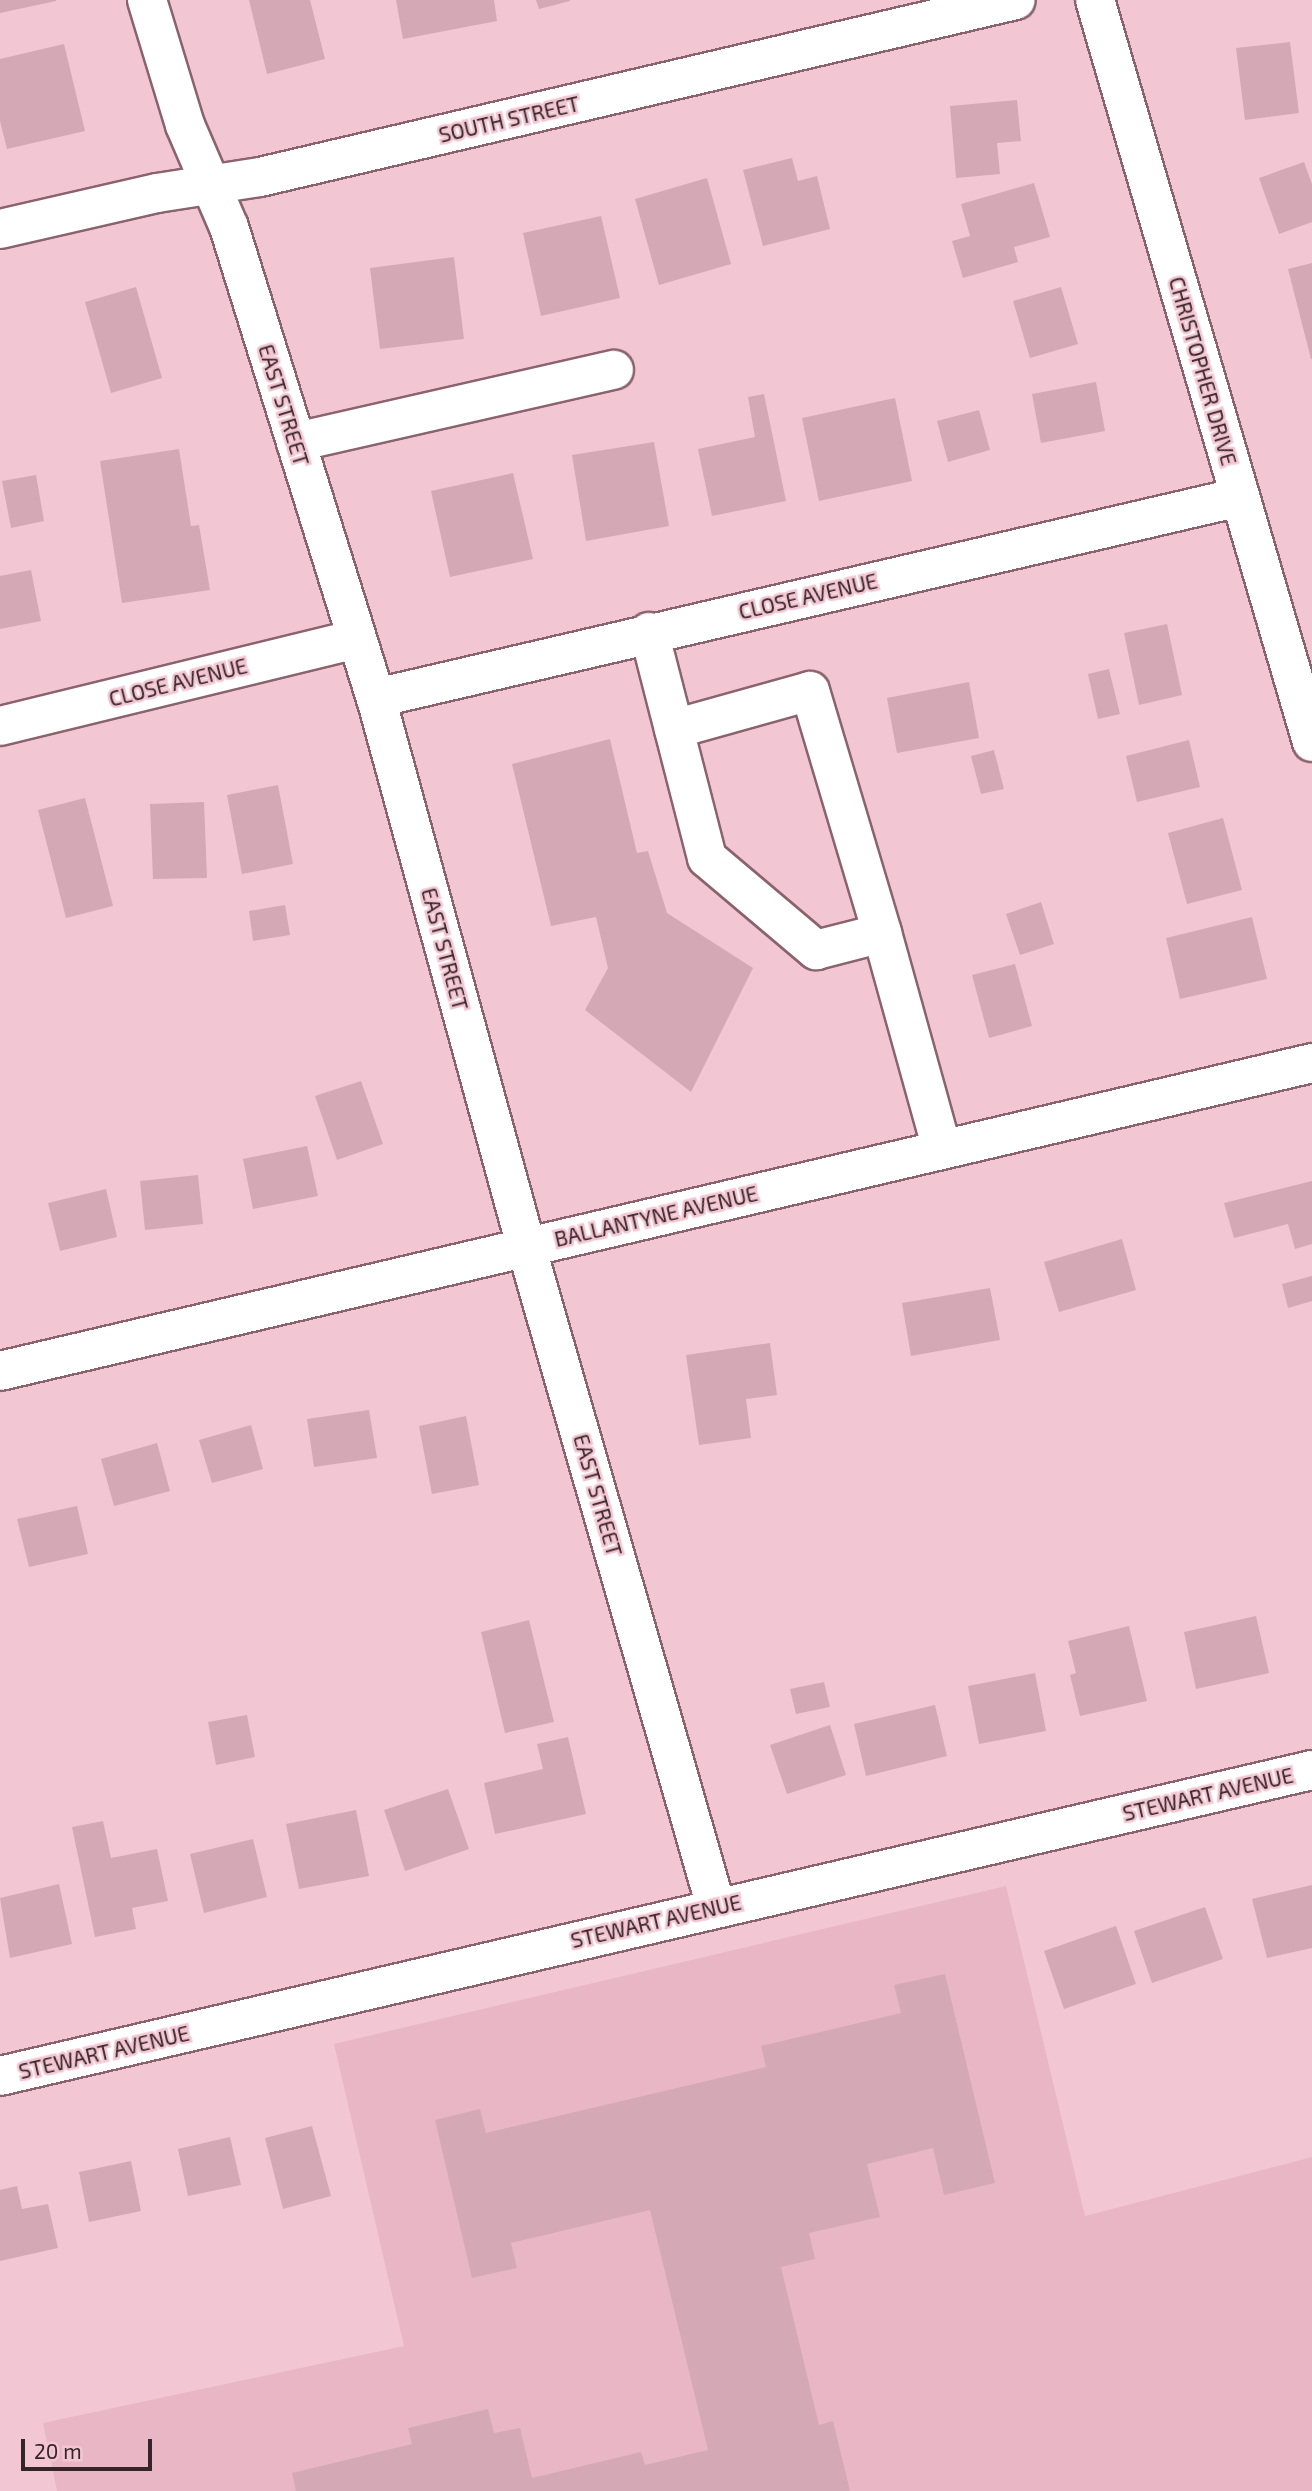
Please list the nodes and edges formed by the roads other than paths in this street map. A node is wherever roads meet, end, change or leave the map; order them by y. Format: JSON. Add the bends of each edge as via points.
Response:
{"nodes":[{"id":1,"x":147,"y":0,"type":"edge"},
{"id":2,"x":1016,"y":0,"type":"edge"},
{"id":3,"x":1095,"y":0,"type":"edge"},
{"id":4,"x":211,"y":183,"type":"junction"},
{"id":5,"x":0,"y":229,"type":"edge"},
{"id":6,"x":614,"y":370,"type":"dead end"},
{"id":7,"x":296,"y":442,"type":"junction"},
{"id":8,"x":1240,"y":497,"type":"junction"},
{"id":9,"x":649,"y":632,"type":"junction"},
{"id":10,"x":357,"y":639,"type":"junction"},
{"id":11,"x":376,"y":698,"type":"junction"},
{"id":12,"x":0,"y":726,"type":"edge"},
{"id":13,"x":674,"y":729,"type":"junction"},
{"id":14,"x":1312,"y":742,"type":"edge"},
{"id":15,"x":882,"y":933,"type":"junction"},
{"id":16,"x":1312,"y":1063,"type":"edge"},
{"id":17,"x":942,"y":1149,"type":"junction"},
{"id":18,"x":526,"y":1246,"type":"junction"},
{"id":19,"x":0,"y":1371,"type":"edge"},
{"id":20,"x":1312,"y":1770,"type":"edge"},
{"id":21,"x":716,"y":1907,"type":"junction"},
{"id":22,"x":0,"y":2076,"type":"edge"}],
"edges":[{"from":1,"to":4,"type":"street","name":"EAST STREET","via":[[185,125]]},
{"from":2,"to":4,"type":"street","name":"SOUTH STREET","via":[[260,177]]},
{"from":3,"to":8,"type":"street","name":"CHRISTOPHER DRIVE"},
{"from":4,"to":5,"type":"street","name":"SOUTH STREET"},
{"from":4,"to":7,"type":"street","name":"EAST STREET"},
{"from":6,"to":7,"type":"street"},
{"from":7,"to":10,"type":"street","name":"EAST STREET"},
{"from":8,"to":9,"type":"street","name":"CLOSE AVENUE"},
{"from":8,"to":14,"type":"street","name":"CHRISTOPHER DRIVE"},
{"from":9,"to":11,"type":"street","name":"CLOSE AVENUE"},
{"from":9,"to":13,"type":"street"},
{"from":10,"to":11,"type":"street","name":"EAST STREET"},
{"from":10,"to":12,"type":"street","name":"CLOSE AVENUE"},
{"from":11,"to":18,"type":"street","name":"EAST STREET"},
{"from":13,"to":15,"type":"street","via":[[707,858],[816,950]]},
{"from":13,"to":15,"type":"street","via":[[810,691]]},
{"from":15,"to":17,"type":"street"},
{"from":16,"to":17,"type":"street","name":"BALLANTYNE AVENUE"},
{"from":17,"to":18,"type":"street","name":"BALLANTYNE AVENUE"},
{"from":18,"to":19,"type":"street","name":"BALLANTYNE AVENUE"},
{"from":18,"to":21,"type":"street","name":"EAST STREET"},
{"from":20,"to":21,"type":"street","name":"STEWART AVENUE"},
{"from":21,"to":22,"type":"street","name":"STEWART AVENUE"}]}
